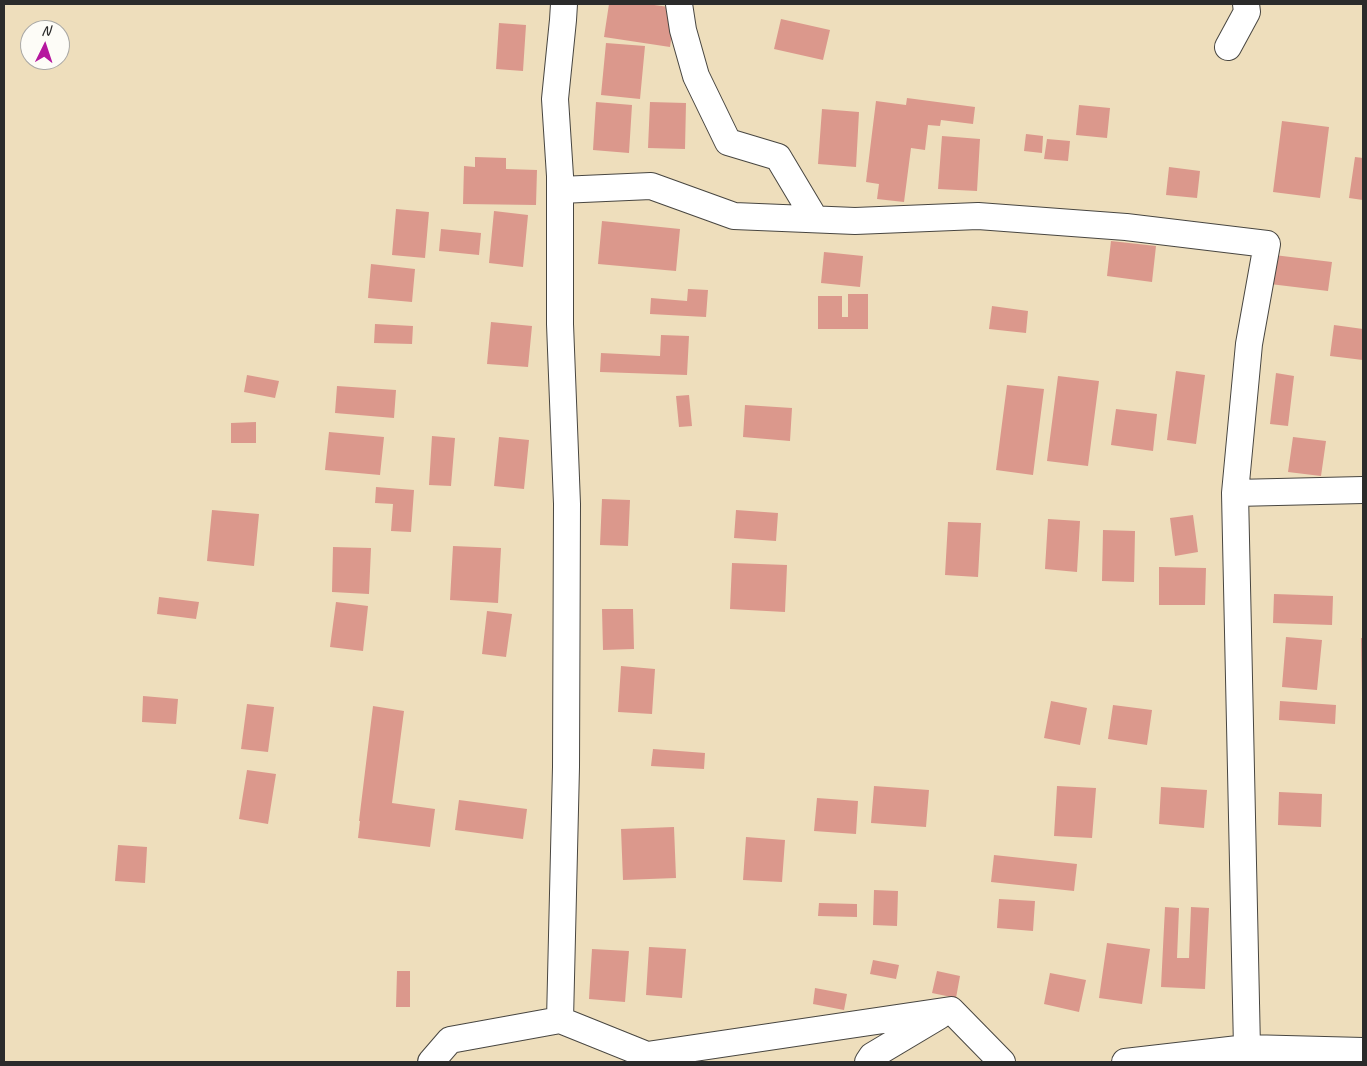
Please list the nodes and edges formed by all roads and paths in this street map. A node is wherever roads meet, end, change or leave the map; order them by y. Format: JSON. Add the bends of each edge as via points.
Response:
{"nodes":[{"id":1,"x":564,"y":4,"type":"edge"},
{"id":2,"x":679,"y":4,"type":"edge"},
{"id":3,"x":1246,"y":4,"type":"edge"},
{"id":4,"x":1228,"y":47,"type":"dead end"},
{"id":5,"x":560,"y":190,"type":"junction"},
{"id":6,"x":815,"y":219,"type":"junction"},
{"id":7,"x":1363,"y":490,"type":"edge"},
{"id":8,"x":1235,"y":493,"type":"junction"},
{"id":9,"x":951,"y":1010,"type":"junction"},
{"id":10,"x":560,"y":1020,"type":"junction"},
{"id":11,"x":1247,"y":1048,"type":"junction"},
{"id":12,"x":1363,"y":1051,"type":"edge"},
{"id":13,"x":431,"y":1062,"type":"edge"},
{"id":14,"x":868,"y":1062,"type":"edge"},
{"id":15,"x":1002,"y":1062,"type":"edge"},
{"id":16,"x":1125,"y":1062,"type":"edge"}],
"edges":[{"from":1,"to":5,"type":"street","via":[[555,99]]},
{"from":2,"to":6,"type":"street","via":[[696,76],[728,142],[778,157]]},
{"from":3,"to":4,"type":"street","via":[[1246,12]]},
{"from":5,"to":6,"type":"street","via":[[651,186],[734,216]]},
{"from":5,"to":10,"type":"street","via":[[560,324],[567,504],[566,767]]},
{"from":6,"to":8,"type":"street","via":[[855,221],[978,216],[1126,227],[1267,244],[1249,344]]},
{"from":7,"to":8,"type":"street"},
{"from":8,"to":11,"type":"street"},
{"from":9,"to":10,"type":"street","via":[[647,1055]]},
{"from":9,"to":14,"type":"street","via":[[872,1056]]},
{"from":9,"to":15,"type":"street"},
{"from":10,"to":13,"type":"street","via":[[450,1040]]},
{"from":11,"to":12,"type":"street"},
{"from":11,"to":16,"type":"street"}]}
